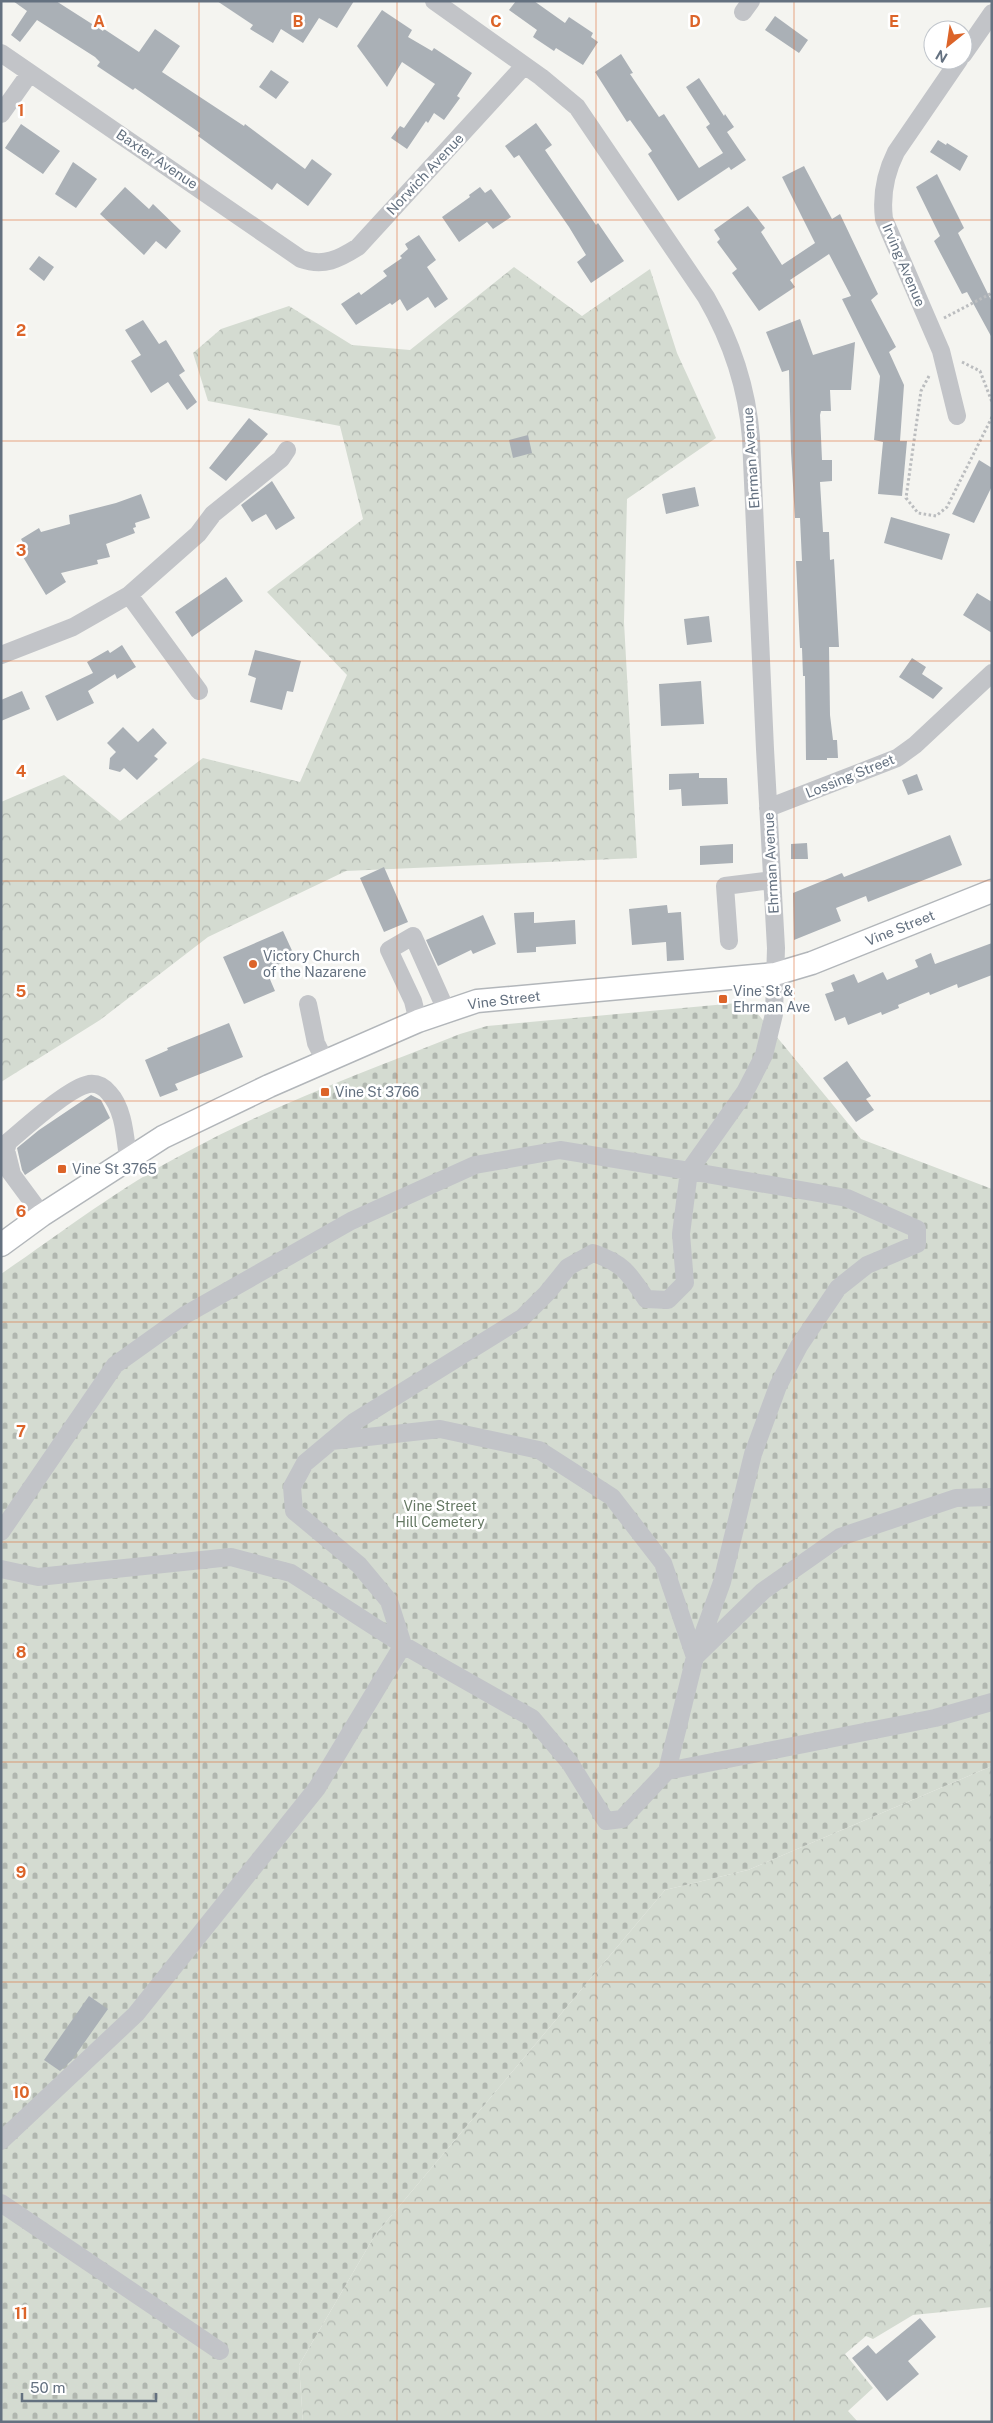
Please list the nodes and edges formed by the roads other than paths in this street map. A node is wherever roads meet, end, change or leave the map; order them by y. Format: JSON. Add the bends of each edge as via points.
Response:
{"nodes":[{"id":1,"x":434,"y":1,"type":"edge"},
{"id":2,"x":992,"y":13,"type":"edge"},
{"id":3,"x":973,"y":41,"type":"edge"},
{"id":4,"x":1,"y":53,"type":"edge"},
{"id":5,"x":524,"y":66,"type":"junction"},
{"id":6,"x":952,"y":70,"type":"edge"},
{"id":7,"x":30,"y":73,"type":"junction"},
{"id":8,"x":1,"y":114,"type":"edge"},
{"id":9,"x":313,"y":263,"type":"joint"},
{"id":10,"x":956,"y":416,"type":"dead end"},
{"id":11,"x":286,"y":450,"type":"dead end"},
{"id":12,"x":129,"y":595,"type":"junction"},
{"id":13,"x":1,"y":656,"type":"edge"},
{"id":14,"x":992,"y":673,"type":"edge"},
{"id":15,"x":200,"y":691,"type":"dead end"},
{"id":16,"x":768,"y":808,"type":"junction"},
{"id":17,"x":772,"y":880,"type":"junction"},
{"id":18,"x":992,"y":891,"type":"edge"},
{"id":19,"x":729,"y":942,"type":"dead end"},
{"id":20,"x":775,"y":974,"type":"junction"},
{"id":21,"x":308,"y":1004,"type":"dead end"},
{"id":22,"x":446,"y":1010,"type":"junction"},
{"id":23,"x":418,"y":1021,"type":"junction"},
{"id":24,"x":324,"y":1061,"type":"junction"},
{"id":25,"x":128,"y":1158,"type":"junction"},
{"id":26,"x":1,"y":1160,"type":"edge"},
{"id":27,"x":689,"y":1171,"type":"junction"},
{"id":28,"x":12,"y":1174,"type":"junction"},
{"id":29,"x":42,"y":1215,"type":"junction"},
{"id":30,"x":1,"y":1245,"type":"edge"},
{"id":31,"x":331,"y":1441,"type":"junction"},
{"id":32,"x":992,"y":1497,"type":"edge"},
{"id":33,"x":1,"y":1532,"type":"edge"},
{"id":34,"x":1,"y":1569,"type":"edge"},
{"id":35,"x":403,"y":1645,"type":"junction"},
{"id":36,"x":695,"y":1657,"type":"junction"},
{"id":37,"x":992,"y":1702,"type":"edge"},
{"id":38,"x":667,"y":1771,"type":"junction"},
{"id":39,"x":1,"y":2141,"type":"edge"},
{"id":40,"x":1,"y":2203,"type":"edge"},
{"id":41,"x":220,"y":2351,"type":"dead end"}],
"edges":[{"from":1,"to":5,"type":"street","name":"Ehrman Avenue"},
{"from":2,"to":3,"type":"street"},
{"from":4,"to":7,"type":"street","name":"Baxter Avenue"},
{"from":5,"to":9,"type":"street","name":"Norwich Avenue","via":[[358,247],[342,257]]},
{"from":5,"to":16,"type":"street","name":"Ehrman Avenue","via":[[577,107],[706,296],[720,321],[740,374],[749,405]]},
{"from":6,"to":10,"type":"street","name":"Irving Avenue","via":[[896,152],[883,188],[883,204],[884,219],[940,351]]},
{"from":7,"to":8,"type":"street"},
{"from":7,"to":9,"type":"street","name":"Baxter Avenue","via":[[301,259]]},
{"from":11,"to":12,"type":"street","via":[[281,459],[213,514],[198,534]]},
{"from":12,"to":13,"type":"street","via":[[72,627]]},
{"from":12,"to":15,"type":"street"},
{"from":14,"to":16,"type":"street","name":"Lossing Street","via":[[897,758]]},
{"from":16,"to":17,"type":"street","name":"Ehrman Avenue"},
{"from":17,"to":19,"type":"street","via":[[725,886]]},
{"from":17,"to":20,"type":"street","name":"Ehrman Avenue"},
{"from":18,"to":20,"type":"main road","name":"Vine Street","via":[[812,963]]},
{"from":20,"to":22,"type":"main road","name":"Vine Street","via":[[477,1001]]},
{"from":20,"to":27,"type":"street","name":"Ehrman Avenue","via":[[774,1014],[764,1054],[745,1092]]},
{"from":21,"to":24,"type":"street","via":[[316,1043]]},
{"from":22,"to":23,"type":"main road","name":"Vine Street"},
{"from":22,"to":23,"type":"street","via":[[414,936],[389,950],[413,1001]]},
{"from":23,"to":24,"type":"main road","name":"Vine Street"},
{"from":24,"to":25,"type":"main road","name":"Vine Street","via":[[163,1137]]},
{"from":25,"to":28,"type":"street","via":[[118,1108],[111,1094],[89,1084],[57,1103],[8,1142],[6,1150]]},
{"from":25,"to":29,"type":"main road","name":"Vine Street"},
{"from":26,"to":28,"type":"street"},
{"from":27,"to":31,"type":"street","via":[[681,1234],[685,1283],[668,1300],[646,1299],[631,1276],[614,1260],[593,1252],[568,1267],[522,1318],[354,1422]]},
{"from":27,"to":33,"type":"street","via":[[560,1150],[475,1165],[351,1221],[185,1315],[115,1365]]},
{"from":27,"to":36,"type":"street","via":[[847,1198],[917,1229],[917,1244],[867,1266],[838,1288],[799,1346],[778,1386],[753,1454],[722,1582]]},
{"from":28,"to":29,"type":"street"},
{"from":29,"to":30,"type":"main road","name":"Vine Street"},
{"from":31,"to":35,"type":"street","via":[[305,1463],[296,1479],[292,1487],[294,1511],[360,1565],[389,1600]]},
{"from":31,"to":36,"type":"street","via":[[440,1429],[539,1450],[612,1497],[663,1563]]},
{"from":32,"to":36,"type":"street","via":[[956,1498],[840,1538],[763,1591]]},
{"from":34,"to":35,"type":"street","via":[[38,1577],[232,1557],[292,1573]]},
{"from":35,"to":38,"type":"street","via":[[532,1718],[570,1762],[606,1821],[622,1819]]},
{"from":35,"to":39,"type":"street","via":[[317,1788],[136,2014]]},
{"from":36,"to":38,"type":"street"},
{"from":37,"to":38,"type":"street","via":[[934,1718]]},
{"from":40,"to":41,"type":"street"}]}
